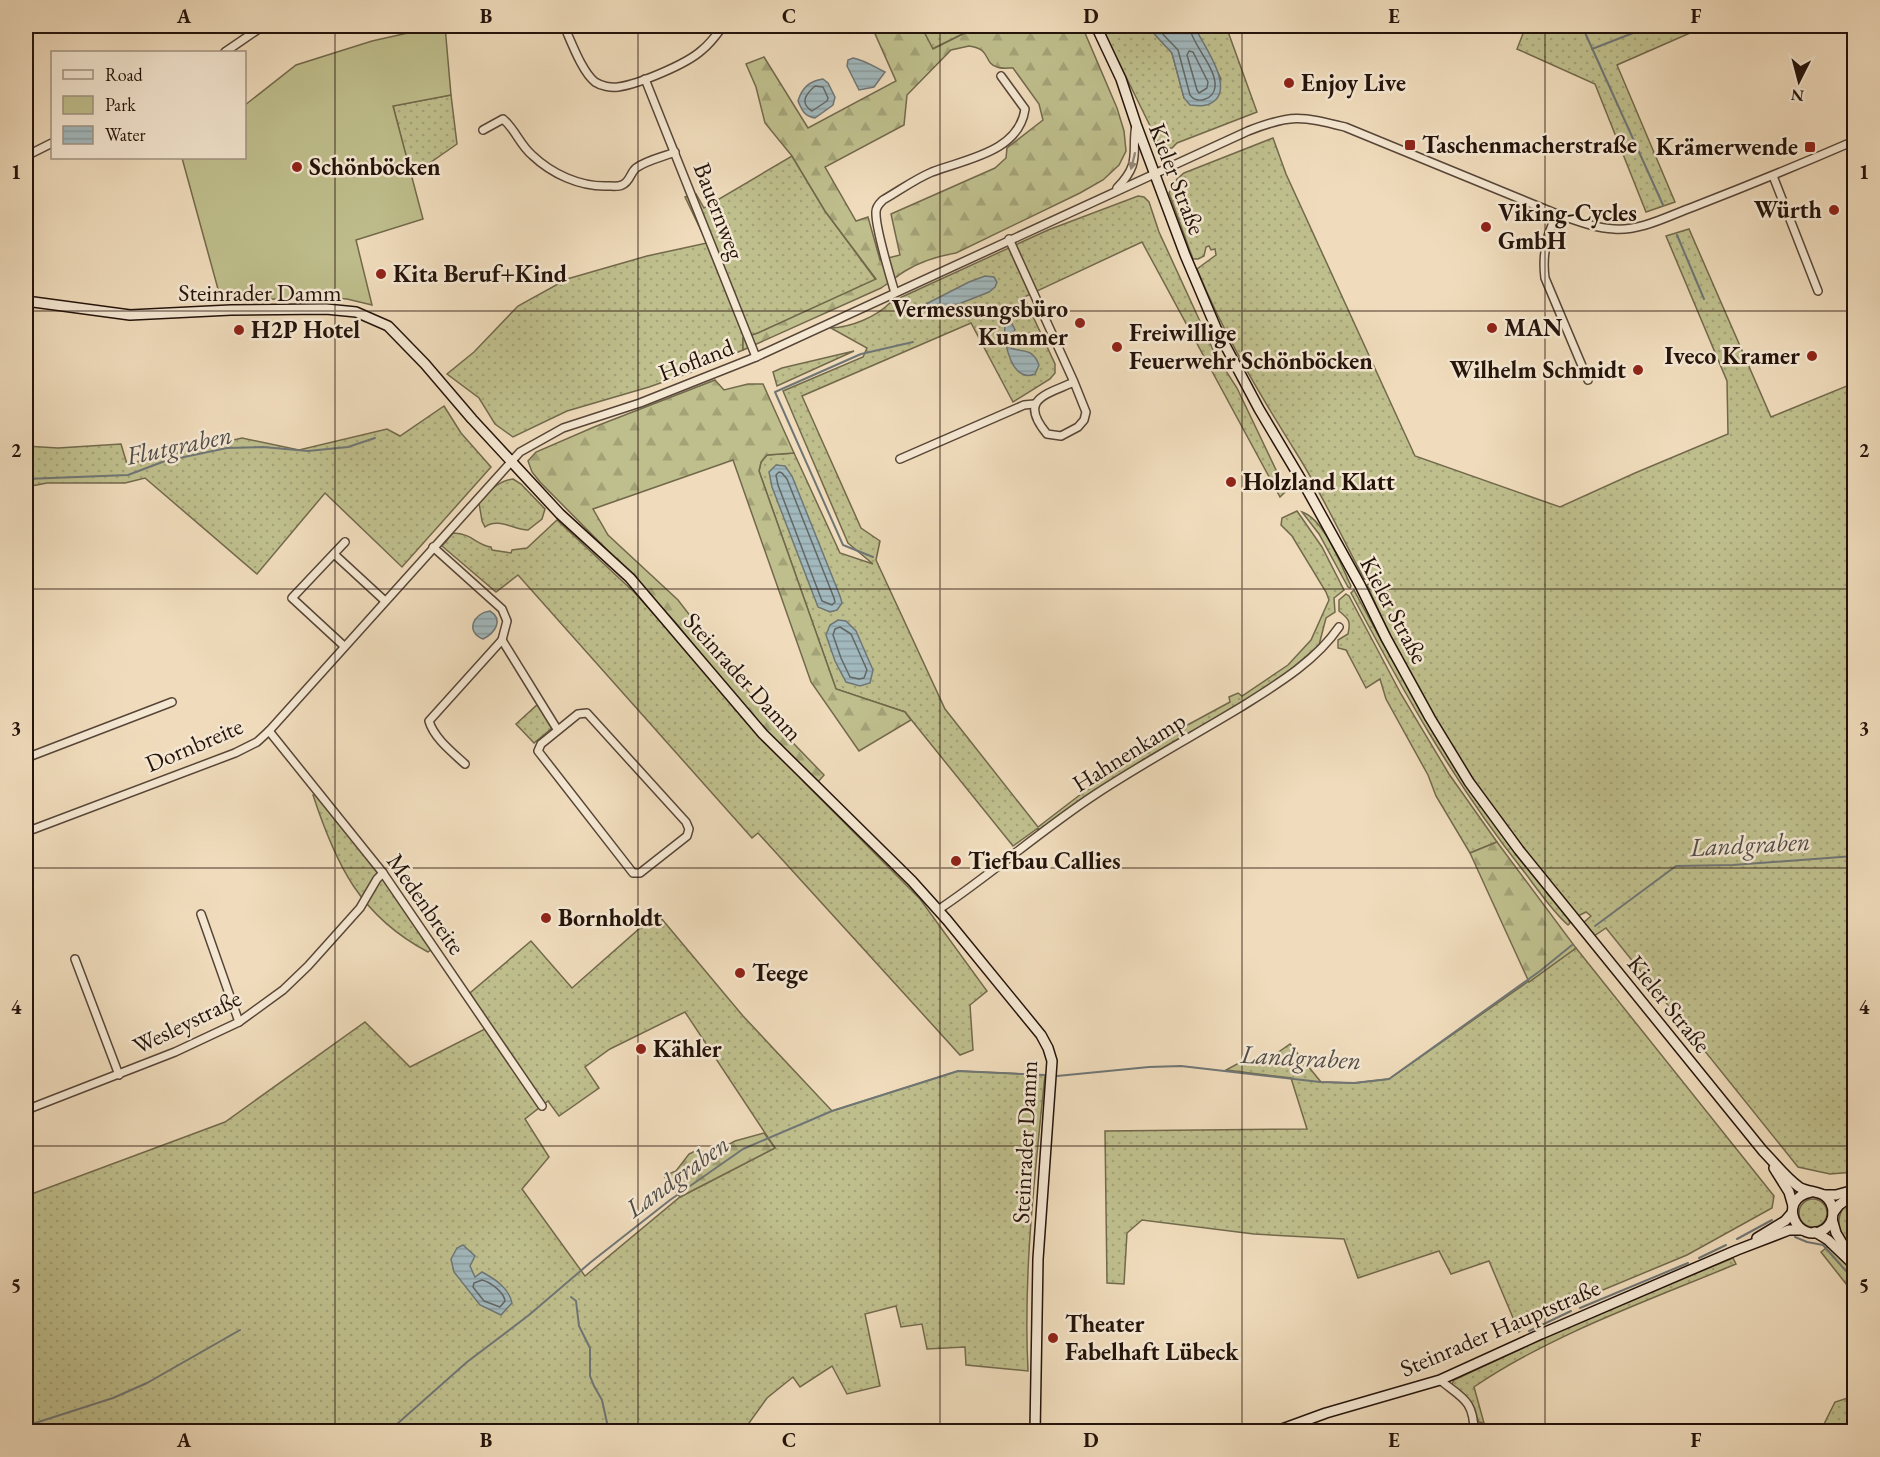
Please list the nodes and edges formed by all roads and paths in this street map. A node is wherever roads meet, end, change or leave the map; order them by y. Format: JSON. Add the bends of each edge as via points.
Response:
{"nodes":[{"id":1,"x":263,"y":26,"type":"edge"},
{"id":2,"x":564,"y":26,"type":"edge"},
{"id":3,"x":723,"y":26,"type":"edge"},
{"id":4,"x":1096,"y":26,"type":"edge"},
{"id":5,"x":226,"y":51,"type":"edge"},
{"id":6,"x":1001,"y":76,"type":"dead end"},
{"id":7,"x":645,"y":79,"type":"junction"},
{"id":8,"x":1136,"y":124,"type":"junction"},
{"id":9,"x":483,"y":130,"type":"dead end"},
{"id":10,"x":1854,"y":141,"type":"edge"},
{"id":11,"x":51,"y":144,"type":"edge"},
{"id":12,"x":675,"y":152,"type":"junction"},
{"id":13,"x":26,"y":156,"type":"edge"},
{"id":14,"x":1155,"y":173,"type":"junction"},
{"id":15,"x":1773,"y":176,"type":"junction"},
{"id":16,"x":1114,"y":192,"type":"junction"},
{"id":17,"x":1557,"y":214,"type":"junction"},
{"id":18,"x":1009,"y":239,"type":"junction"},
{"id":19,"x":1818,"y":291,"type":"dead end"},
{"id":20,"x":895,"y":292,"type":"junction"},
{"id":21,"x":26,"y":301,"type":"edge"},
{"id":22,"x":756,"y":357,"type":"junction"},
{"id":23,"x":1588,"y":380,"type":"dead end"},
{"id":24,"x":1074,"y":382,"type":"junction"},
{"id":25,"x":1034,"y":404,"type":"junction"},
{"id":26,"x":900,"y":459,"type":"dead end"},
{"id":27,"x":511,"y":460,"type":"junction"},
{"id":28,"x":345,"y":542,"type":"dead end"},
{"id":29,"x":433,"y":547,"type":"junction"},
{"id":30,"x":334,"y":554,"type":"junction"},
{"id":31,"x":385,"y":601,"type":"junction"},
{"id":32,"x":1339,"y":627,"type":"dead end"},
{"id":33,"x":502,"y":640,"type":"junction"},
{"id":34,"x":344,"y":646,"type":"junction"},
{"id":35,"x":172,"y":702,"type":"dead end"},
{"id":36,"x":557,"y":729,"type":"junction"},
{"id":37,"x":269,"y":731,"type":"junction"},
{"id":38,"x":26,"y":758,"type":"edge"},
{"id":39,"x":465,"y":764,"type":"dead end"},
{"id":40,"x":26,"y":832,"type":"edge"},
{"id":41,"x":383,"y":873,"type":"junction"},
{"id":42,"x":938,"y":910,"type":"junction"},
{"id":43,"x":201,"y":914,"type":"dead end"},
{"id":44,"x":75,"y":960,"type":"dead end"},
{"id":45,"x":239,"y":1022,"type":"junction"},
{"id":46,"x":119,"y":1075,"type":"junction"},
{"id":47,"x":542,"y":1106,"type":"dead end"},
{"id":48,"x":26,"y":1110,"type":"edge"},
{"id":49,"x":1763,"y":1151,"type":"junction"},
{"id":50,"x":1811,"y":1192,"type":"junction"},
{"id":51,"x":1854,"y":1192,"type":"edge"},
{"id":52,"x":1824,"y":1195,"type":"junction"},
{"id":53,"x":1793,"y":1209,"type":"junction"},
{"id":54,"x":1832,"y":1216,"type":"junction"},
{"id":55,"x":1802,"y":1230,"type":"junction"},
{"id":56,"x":1815,"y":1232,"type":"junction"},
{"id":57,"x":1737,"y":1250,"type":"junction"},
{"id":58,"x":1854,"y":1264,"type":"edge"},
{"id":59,"x":1440,"y":1380,"type":"junction"},
{"id":60,"x":1035,"y":1431,"type":"edge"},
{"id":61,"x":1274,"y":1431,"type":"edge"},
{"id":62,"x":1474,"y":1431,"type":"edge"}],
"edges":[{"from":1,"to":5,"type":"street"},
{"from":2,"to":7,"type":"street","via":[[596,82],[617,88]]},
{"from":3,"to":7,"type":"street","via":[[701,52]]},
{"from":4,"to":8,"type":"main road","name":"Kieler Straße","via":[[1121,79]]},
{"from":6,"to":20,"type":"street","via":[[1025,109],[1014,135],[996,148],[929,173],[878,205],[880,234]]},
{"from":7,"to":12,"type":"street","name":"Bauernweg"},
{"from":8,"to":14,"type":"main road","name":"Kieler Straße"},
{"from":8,"to":16,"type":"street","one_way":true,"via":[[1136,157],[1127,177]]},
{"from":9,"to":12,"type":"street","via":[[503,119],[531,155],[558,175],[581,184],[621,185],[639,166]]},
{"from":10,"to":15,"type":"street"},
{"from":11,"to":13,"type":"street"},
{"from":12,"to":22,"type":"street","name":"Bauernweg"},
{"from":14,"to":16,"type":"street","name":"Hofland"},
{"from":14,"to":17,"type":"street","via":[[1272,122],[1310,118],[1345,127]]},
{"from":14,"to":49,"type":"main road","name":"Kieler Straße","via":[[1216,328],[1469,782],[1541,878]]},
{"from":15,"to":17,"type":"street","via":[[1634,228],[1614,230]]},
{"from":15,"to":19,"type":"street"},
{"from":16,"to":18,"type":"street","name":"Hofland"},
{"from":17,"to":23,"type":"street","via":[[1544,247],[1545,278]]},
{"from":18,"to":20,"type":"street","name":"Hofland"},
{"from":18,"to":24,"type":"street"},
{"from":20,"to":22,"type":"street","name":"Hofland"},
{"from":21,"to":27,"type":"main road","name":"Steinrader Damm","via":[[130,315],[326,309],[367,315],[394,332]]},
{"from":22,"to":27,"type":"street","name":"Hofland","via":[[640,403],[563,428]]},
{"from":24,"to":25,"type":"street"},
{"from":24,"to":25,"type":"street","via":[[1086,412],[1078,427],[1061,436],[1047,435],[1040,427]]},
{"from":25,"to":26,"type":"street"},
{"from":27,"to":29,"type":"street","name":"Dornbreite"},
{"from":27,"to":42,"type":"main road","name":"Steinrader Damm","via":[[560,514],[630,578],[763,734]]},
{"from":28,"to":30,"type":"street"},
{"from":29,"to":31,"type":"street","name":"Dornbreite"},
{"from":29,"to":33,"type":"street","via":[[502,609],[507,621]]},
{"from":30,"to":31,"type":"street"},
{"from":30,"to":34,"type":"street","via":[[292,598]]},
{"from":31,"to":34,"type":"street","name":"Dornbreite"},
{"from":32,"to":42,"type":"street","name":"Hahnenkamp","via":[[1321,650],[1286,677],[1093,796]]},
{"from":33,"to":36,"type":"street"},
{"from":33,"to":39,"type":"street","via":[[429,721]]},
{"from":34,"to":37,"type":"street","name":"Dornbreite"},
{"from":35,"to":38,"type":"street","name":"Dornbreite"},
{"from":36,"to":36,"type":"street","via":[[538,751],[633,873],[640,873],[687,836],[686,822],[587,712]]},
{"from":37,"to":40,"type":"street","name":"Dornbreite","via":[[235,753]]},
{"from":37,"to":41,"type":"street","name":"Medenbreite"},
{"from":41,"to":45,"type":"street","name":"Wesleystraße","via":[[363,905],[308,966]]},
{"from":41,"to":47,"type":"street","name":"Medenbreite"},
{"from":42,"to":60,"type":"main road","name":"Steinrader Damm","via":[[1041,1035],[1052,1061],[1038,1259]]},
{"from":43,"to":45,"type":"street"},
{"from":44,"to":46,"type":"street"},
{"from":45,"to":46,"type":"street","name":"Wesleystraße","via":[[208,1039]]},
{"from":46,"to":48,"type":"street","name":"Wesleystraße"},
{"from":49,"to":50,"type":"main road","name":"Kieler Straße","via":[[1796,1184]]},
{"from":49,"to":53,"type":"main road","name":"Kieler Straße","via":[[1789,1192]]},
{"from":50,"to":52,"type":"main road"},
{"from":50,"to":53,"type":"main road","via":[[1801,1196]]},
{"from":51,"to":52,"type":"main road"},
{"from":51,"to":54,"type":"main road"},
{"from":52,"to":54,"type":"main road","via":[[1830,1202]]},
{"from":53,"to":55,"type":"main road","via":[[1795,1222]]},
{"from":53,"to":57,"type":"main road","name":"Steinrader Hauptstraße","via":[[1785,1221]]},
{"from":54,"to":56,"type":"main road","via":[[1827,1227]]},
{"from":54,"to":58,"type":"main road","via":[[1836,1233]]},
{"from":55,"to":56,"type":"main road"},
{"from":55,"to":57,"type":"main road","name":"Steinrader Hauptstraße","via":[[1789,1230]]},
{"from":56,"to":58,"type":"main road"},
{"from":57,"to":59,"type":"main road","name":"Steinrader Hauptstraße"},
{"from":59,"to":61,"type":"main road","name":"Steinrader Hauptstraße"},
{"from":59,"to":62,"type":"street","via":[[1472,1410]]}]}
